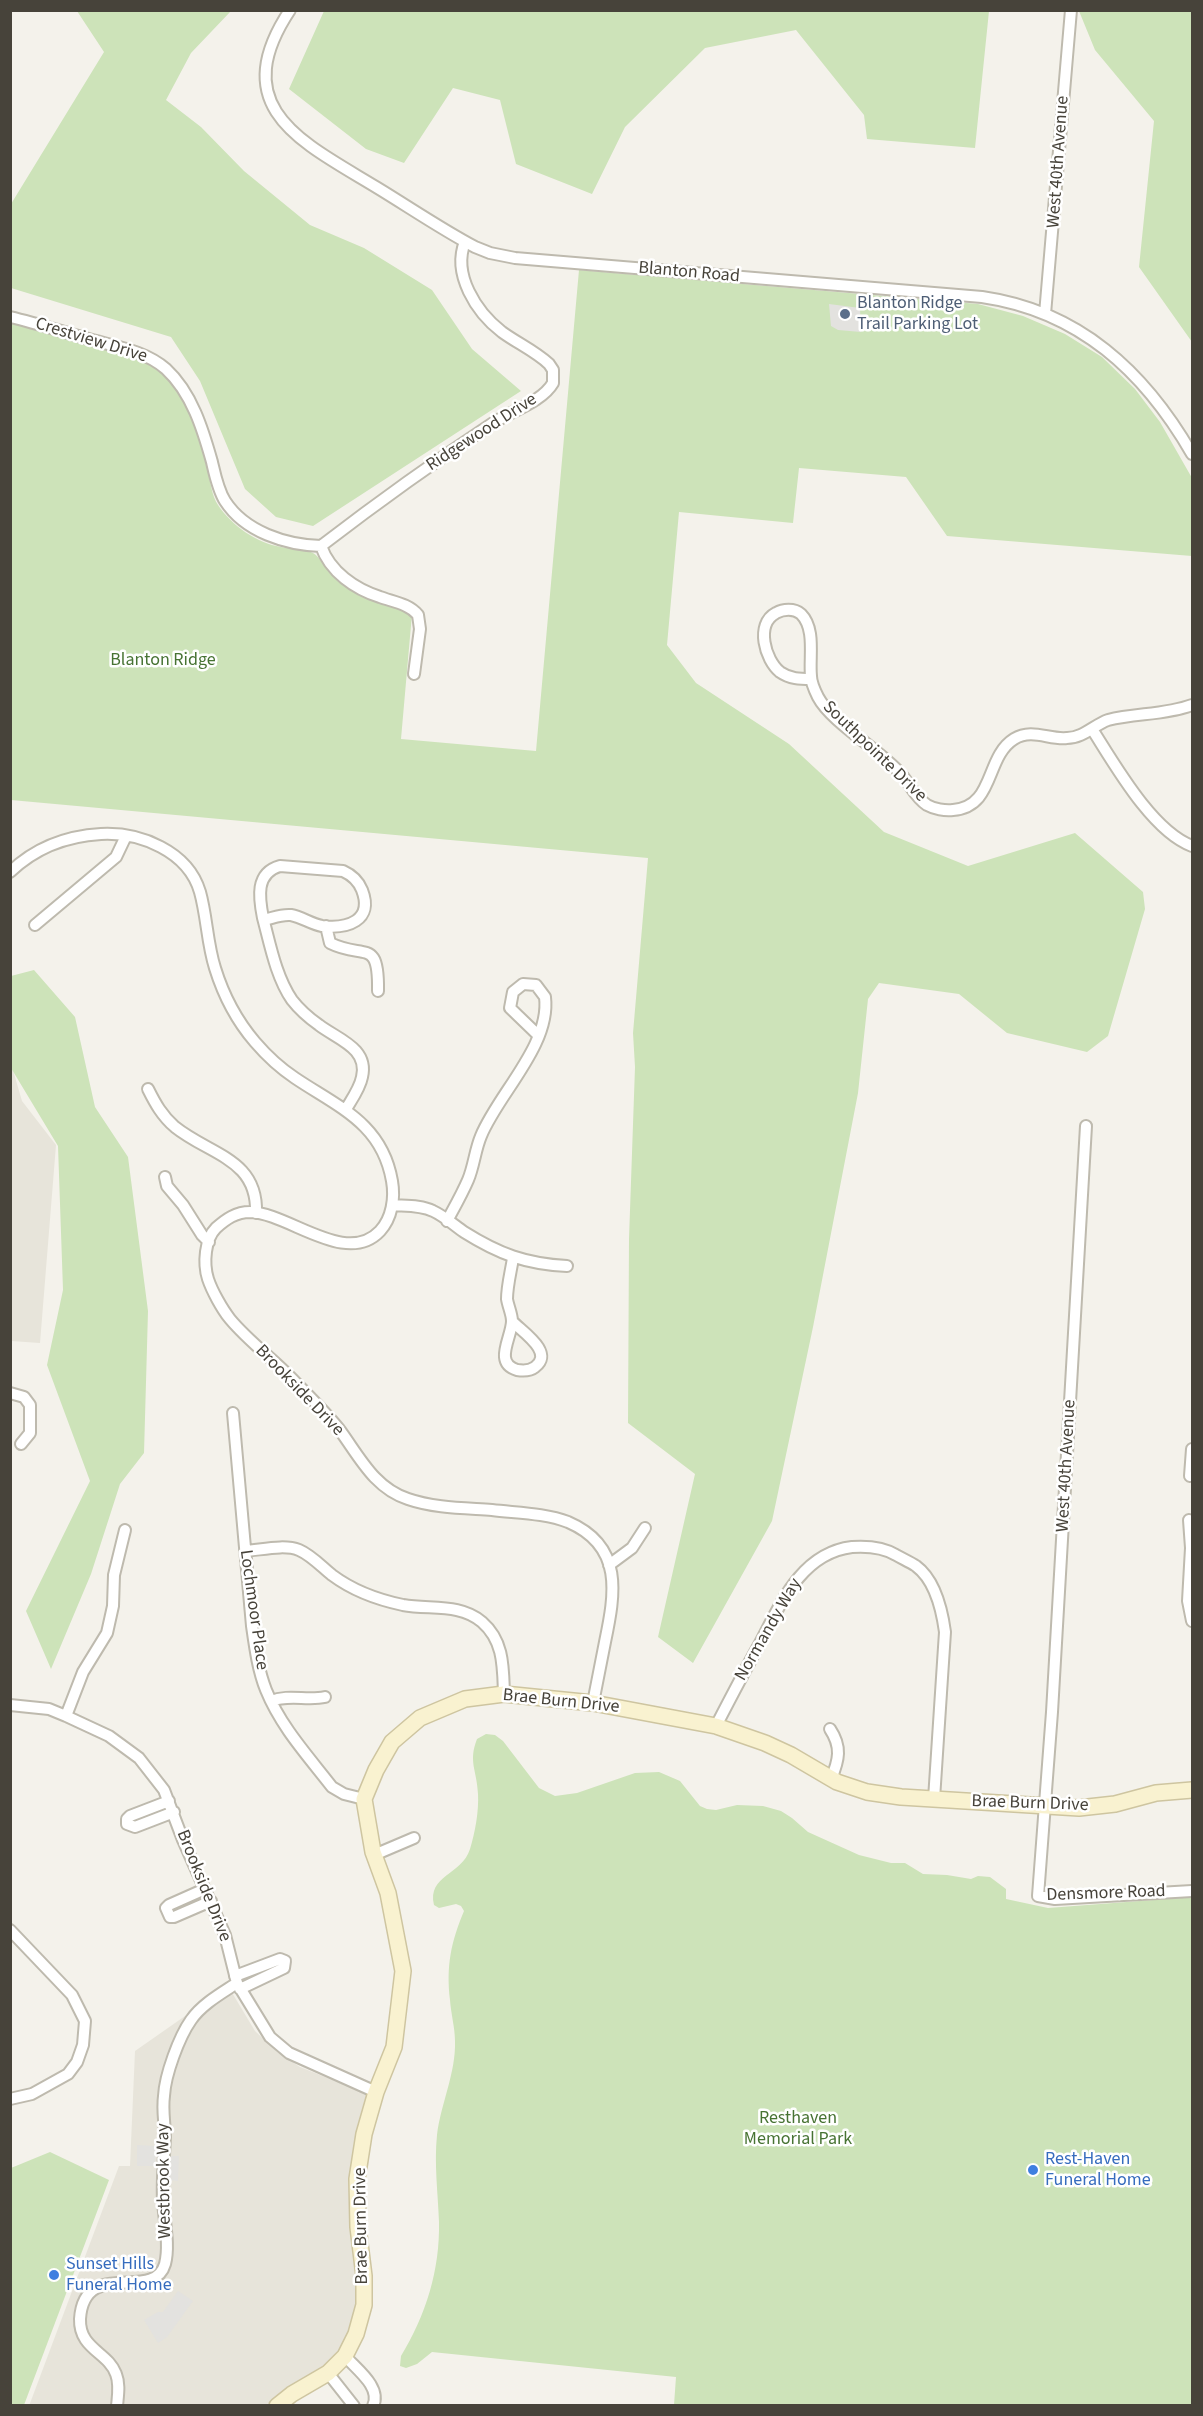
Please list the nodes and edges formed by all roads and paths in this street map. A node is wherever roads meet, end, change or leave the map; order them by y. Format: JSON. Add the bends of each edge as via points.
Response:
{"nodes":[{"id":1,"x":290,"y":10,"type":"edge"},
{"id":2,"x":1071,"y":10,"type":"edge"},
{"id":3,"x":465,"y":242,"type":"junction"},
{"id":4,"x":1045,"y":314,"type":"junction"},
{"id":5,"x":10,"y":317,"type":"edge"},
{"id":6,"x":1192,"y":454,"type":"edge"},
{"id":7,"x":321,"y":546,"type":"junction"},
{"id":8,"x":414,"y":674,"type":"dead end"},
{"id":9,"x":811,"y":679,"type":"junction"},
{"id":10,"x":1192,"y":705,"type":"edge"},
{"id":11,"x":1092,"y":729,"type":"junction"},
{"id":12,"x":126,"y":836,"type":"junction"},
{"id":13,"x":1192,"y":846,"type":"edge"},
{"id":14,"x":10,"y":872,"type":"edge"},
{"id":15,"x":264,"y":920,"type":"junction"},
{"id":16,"x":35,"y":925,"type":"dead end"},
{"id":17,"x":326,"y":926,"type":"junction"},
{"id":18,"x":378,"y":991,"type":"dead end"},
{"id":19,"x":538,"y":1035,"type":"junction"},
{"id":20,"x":148,"y":1089,"type":"dead end"},
{"id":21,"x":346,"y":1110,"type":"junction"},
{"id":22,"x":1086,"y":1126,"type":"dead end"},
{"id":23,"x":165,"y":1177,"type":"dead end"},
{"id":24,"x":392,"y":1205,"type":"junction"},
{"id":25,"x":256,"y":1213,"type":"junction"},
{"id":26,"x":447,"y":1221,"type":"junction"},
{"id":27,"x":209,"y":1242,"type":"junction"},
{"id":28,"x":513,"y":1258,"type":"junction"},
{"id":29,"x":567,"y":1266,"type":"dead end"},
{"id":30,"x":512,"y":1321,"type":"junction"},
{"id":31,"x":10,"y":1393,"type":"edge"},
{"id":32,"x":233,"y":1413,"type":"dead end"},
{"id":33,"x":21,"y":1444,"type":"dead end"},
{"id":34,"x":1192,"y":1449,"type":"edge"},
{"id":35,"x":1190,"y":1476,"type":"dead end"},
{"id":36,"x":1189,"y":1520,"type":"dead end"},
{"id":37,"x":645,"y":1528,"type":"dead end"},
{"id":38,"x":125,"y":1530,"type":"dead end"},
{"id":39,"x":245,"y":1551,"type":"junction"},
{"id":40,"x":609,"y":1565,"type":"junction"},
{"id":41,"x":1192,"y":1621,"type":"edge"},
{"id":42,"x":504,"y":1694,"type":"junction"},
{"id":43,"x":326,"y":1697,"type":"dead end"},
{"id":44,"x":271,"y":1701,"type":"junction"},
{"id":45,"x":593,"y":1702,"type":"junction"},
{"id":46,"x":10,"y":1705,"type":"edge"},
{"id":47,"x":66,"y":1716,"type":"junction"},
{"id":48,"x":716,"y":1726,"type":"junction"},
{"id":49,"x":830,"y":1730,"type":"dead end"},
{"id":50,"x":831,"y":1779,"type":"junction"},
{"id":51,"x":1192,"y":1790,"type":"edge"},
{"id":52,"x":364,"y":1799,"type":"junction"},
{"id":53,"x":934,"y":1799,"type":"junction"},
{"id":54,"x":169,"y":1801,"type":"junction"},
{"id":55,"x":1046,"y":1806,"type":"junction"},
{"id":56,"x":174,"y":1812,"type":"junction"},
{"id":57,"x":414,"y":1838,"type":"dead end"},
{"id":58,"x":374,"y":1855,"type":"junction"},
{"id":59,"x":206,"y":1889,"type":"junction"},
{"id":60,"x":1192,"y":1891,"type":"edge"},
{"id":61,"x":211,"y":1901,"type":"junction"},
{"id":62,"x":10,"y":1930,"type":"edge"},
{"id":63,"x":237,"y":1982,"type":"junction"},
{"id":64,"x":376,"y":2092,"type":"junction"},
{"id":65,"x":10,"y":2099,"type":"edge"},
{"id":66,"x":345,"y":2356,"type":"junction"},
{"id":67,"x":328,"y":2373,"type":"junction"},
{"id":68,"x":117,"y":2406,"type":"edge"},
{"id":69,"x":277,"y":2406,"type":"edge"},
{"id":70,"x":354,"y":2406,"type":"edge"},
{"id":71,"x":373,"y":2406,"type":"edge"}],
"edges":[{"from":1,"to":3,"type":"street","name":"Blanton Road","via":[[272,39],[265,74],[277,113],[289,130]]},
{"from":2,"to":4,"type":"street","name":"West 40th Avenue"},
{"from":3,"to":4,"type":"street","name":"Blanton Road","via":[[515,258],[981,297]]},
{"from":3,"to":7,"type":"street","name":"Ridgewood Drive","via":[[460,254],[461,270],[473,299],[499,330],[549,364],[553,383],[542,395],[426,468]]},
{"from":4,"to":6,"type":"street","name":"Blanton Road","via":[[1080,331],[1128,368],[1157,401]]},
{"from":5,"to":7,"type":"street","name":"Crestview Drive","via":[[139,354],[164,368],[184,392],[202,426],[217,482],[232,510],[272,537]]},
{"from":7,"to":8,"type":"street","via":[[328,562],[351,582],[378,597],[409,607],[418,615]]},
{"from":9,"to":9,"type":"street","name":"Southpointe Drive","via":[[807,624],[794,610],[776,613],[765,626],[770,660],[789,677]]},
{"from":9,"to":11,"type":"street","name":"Southpointe Drive","via":[[819,699],[832,714],[893,767],[925,804],[940,809],[964,808],[982,795],[996,759],[1016,737],[1043,734],[1066,739]]},
{"from":10,"to":11,"type":"street","name":"Southpointe Drive","via":[[1106,721]]},
{"from":11,"to":13,"type":"street","via":[[1138,799],[1174,837]]},
{"from":12,"to":14,"type":"street","via":[[82,835],[26,857]]},
{"from":12,"to":16,"type":"street","via":[[116,857]]},
{"from":12,"to":21,"type":"street","via":[[161,847],[193,876],[201,894],[220,981],[254,1041],[285,1071]]},
{"from":15,"to":17,"type":"street","via":[[292,915]]},
{"from":15,"to":17,"type":"street","via":[[260,890],[272,869],[284,866],[342,871],[360,886],[363,913],[354,923]]},
{"from":15,"to":21,"type":"street","via":[[290,996],[362,1058],[362,1078]]},
{"from":17,"to":18,"type":"street","via":[[330,944],[365,952],[374,959]]},
{"from":19,"to":19,"type":"street","via":[[545,997],[536,985],[524,984],[513,992],[510,1008]]},
{"from":19,"to":26,"type":"street","via":[[481,1135],[469,1179]]},
{"from":20,"to":25,"type":"street","via":[[174,1126],[245,1173],[255,1193]]},
{"from":21,"to":24,"type":"street","via":[[365,1125],[382,1150],[392,1180]]},
{"from":22,"to":55,"type":"street","name":"West 40th Avenue"},
{"from":23,"to":27,"type":"street","via":[[167,1186]]},
{"from":24,"to":25,"type":"street","via":[[383,1228],[359,1244],[327,1239]]},
{"from":24,"to":26,"type":"street","via":[[434,1211]]},
{"from":25,"to":27,"type":"street","via":[[229,1217],[212,1232]]},
{"from":26,"to":28,"type":"street"},
{"from":27,"to":40,"type":"street","name":"Brookside Drive","via":[[205,1257],[208,1279],[228,1317],[294,1380],[387,1489],[428,1504],[531,1514],[567,1522],[594,1540]]},
{"from":28,"to":29,"type":"street"},
{"from":28,"to":30,"type":"street","via":[[507,1296]]},
{"from":30,"to":30,"type":"street","via":[[505,1359],[514,1369],[533,1369],[539,1363],[538,1345]]},
{"from":31,"to":33,"type":"street","via":[[27,1399],[30,1405],[30,1433]]},
{"from":32,"to":39,"type":"street","name":"Lochmoor Place"},
{"from":34,"to":35,"type":"street"},
{"from":36,"to":41,"type":"street","via":[[1188,1601]]},
{"from":37,"to":40,"type":"street","via":[[632,1548]]},
{"from":38,"to":47,"type":"street","via":[[114,1575],[107,1633],[83,1672]]},
{"from":39,"to":42,"type":"street","via":[[298,1550],[334,1576],[367,1593],[404,1605],[457,1610],[475,1617],[490,1630],[501,1651]]},
{"from":39,"to":44,"type":"street","name":"Lochmoor Place","via":[[256,1654]]},
{"from":40,"to":45,"type":"street","name":"Brookside Drive","via":[[614,1595]]},
{"from":42,"to":45,"type":"street","name":"Brae Burn Drive"},
{"from":42,"to":52,"type":"street","name":"Brae Burn Drive","via":[[465,1699],[420,1718],[392,1742]]},
{"from":43,"to":44,"type":"street"},
{"from":44,"to":52,"type":"street","name":"Lochmoor Place","via":[[292,1736],[332,1787]]},
{"from":45,"to":48,"type":"street","name":"Brae Burn Drive"},
{"from":46,"to":47,"type":"street","name":"Brookside Drive","via":[[49,1709]]},
{"from":47,"to":54,"type":"street","name":"Brookside Drive","via":[[109,1736],[139,1758]]},
{"from":48,"to":50,"type":"street","name":"Brae Burn Drive","via":[[765,1743]]},
{"from":48,"to":53,"type":"street","name":"Normandy Way","via":[[785,1597],[802,1573],[824,1555],[839,1549],[877,1548],[892,1553],[918,1567],[933,1588],[943,1618],[945,1643]]},
{"from":49,"to":50,"type":"street","via":[[839,1753]]},
{"from":50,"to":53,"type":"street","name":"Brae Burn Drive","via":[[867,1792]]},
{"from":51,"to":55,"type":"street","name":"Brae Burn Drive","via":[[1156,1793],[1098,1807]]},
{"from":52,"to":58,"type":"street","name":"Brae Burn Drive"},
{"from":53,"to":55,"type":"street","name":"Brae Burn Drive"},
{"from":54,"to":56,"type":"street","name":"Brookside Drive"},
{"from":54,"to":56,"type":"street","via":[[130,1816],[127,1824],[135,1827]]},
{"from":55,"to":60,"type":"street","name":"Densmore Road","via":[[1038,1896],[1055,1899]]},
{"from":56,"to":59,"type":"street","name":"Brookside Drive"},
{"from":57,"to":58,"type":"street"},
{"from":58,"to":64,"type":"street","name":"Brae Burn Drive","via":[[388,1893],[403,1971],[394,2047]]},
{"from":59,"to":61,"type":"street","name":"Brookside Drive"},
{"from":59,"to":61,"type":"street","via":[[169,1905],[166,1913],[174,1917]]},
{"from":61,"to":63,"type":"street","name":"Brookside Drive"},
{"from":62,"to":65,"type":"street","via":[[72,1995],[84,2021],[83,2045],[68,2074],[32,2094]]},
{"from":63,"to":64,"type":"street","name":"Brookside Drive","via":[[270,2037],[289,2053]]},
{"from":63,"to":68,"type":"street","name":"Westbrook Way","via":[[192,2019],[165,2088],[164,2268],[148,2281],[104,2284],[92,2292],[82,2311],[86,2341],[117,2376]]},
{"from":64,"to":66,"type":"street","name":"Brae Burn Drive","via":[[357,2179],[364,2306]]},
{"from":66,"to":67,"type":"street","name":"Brae Burn Drive"},
{"from":66,"to":71,"type":"street","via":[[375,2390]]},
{"from":67,"to":69,"type":"street","name":"Brae Burn Drive"},
{"from":67,"to":70,"type":"street"}]}
